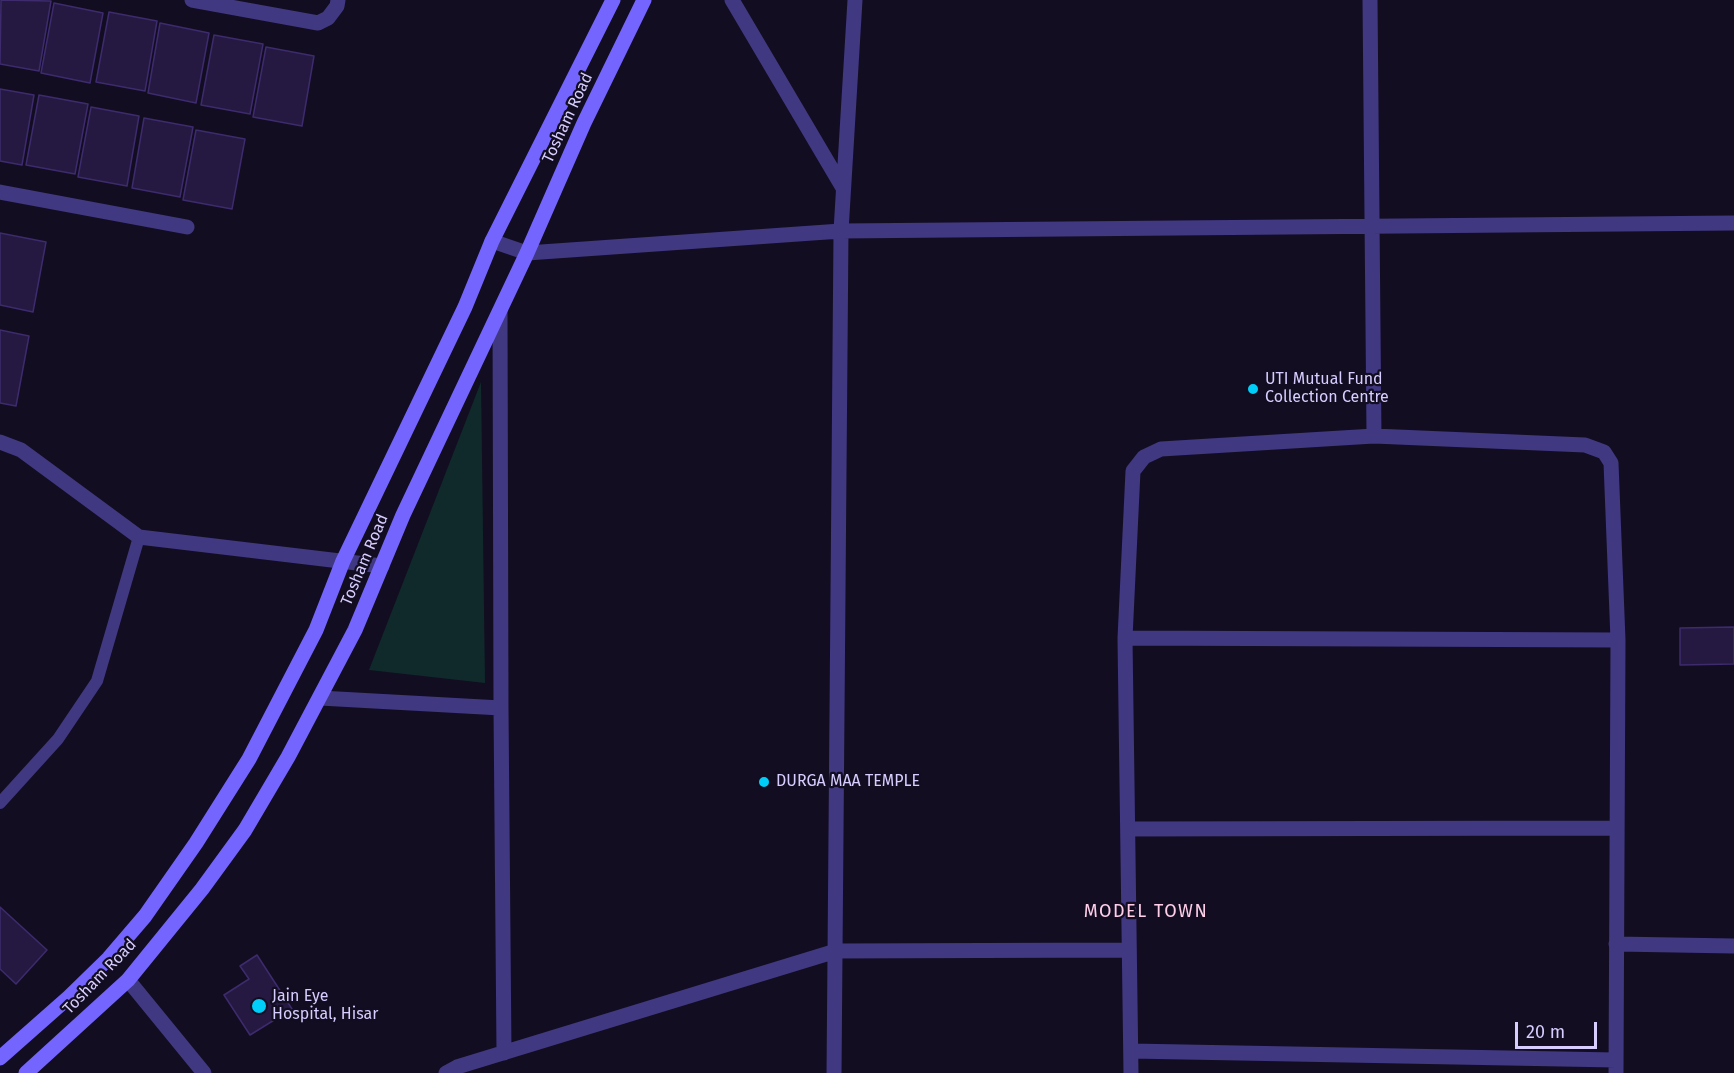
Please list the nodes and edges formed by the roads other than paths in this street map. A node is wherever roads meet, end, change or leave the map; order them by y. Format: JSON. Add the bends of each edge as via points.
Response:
{"nodes":[{"id":1,"x":192,"y":0,"type":"edge"},
{"id":2,"x":338,"y":0,"type":"edge"},
{"id":3,"x":613,"y":0,"type":"edge"},
{"id":4,"x":644,"y":0,"type":"edge"},
{"id":5,"x":732,"y":0,"type":"edge"},
{"id":6,"x":855,"y":0,"type":"edge"},
{"id":7,"x":1370,"y":0,"type":"edge"},
{"id":8,"x":843,"y":188,"type":"junction"},
{"id":9,"x":0,"y":192,"type":"edge"},
{"id":10,"x":1734,"y":223,"type":"edge"},
{"id":11,"x":1372,"y":226,"type":"junction"},
{"id":12,"x":187,"y":227,"type":"dead end"},
{"id":13,"x":841,"y":231,"type":"junction"},
{"id":14,"x":492,"y":241,"type":"junction"},
{"id":15,"x":527,"y":253,"type":"junction"},
{"id":16,"x":500,"y":311,"type":"junction"},
{"id":17,"x":1374,"y":436,"type":"junction"},
{"id":18,"x":0,"y":442,"type":"edge"},
{"id":19,"x":139,"y":537,"type":"junction"},
{"id":20,"x":344,"y":561,"type":"junction"},
{"id":21,"x":382,"y":566,"type":"junction"},
{"id":22,"x":1125,"y":638,"type":"junction"},
{"id":23,"x":1618,"y":640,"type":"junction"},
{"id":24,"x":320,"y":698,"type":"junction"},
{"id":25,"x":501,"y":708,"type":"junction"},
{"id":26,"x":0,"y":803,"type":"edge"},
{"id":27,"x":1617,"y":828,"type":"junction"},
{"id":28,"x":1128,"y":829,"type":"junction"},
{"id":29,"x":1616,"y":944,"type":"junction"},
{"id":30,"x":1734,"y":946,"type":"edge"},
{"id":31,"x":1129,"y":950,"type":"junction"},
{"id":32,"x":836,"y":951,"type":"junction"},
{"id":33,"x":128,"y":980,"type":"junction"},
{"id":34,"x":1131,"y":1051,"type":"junction"},
{"id":35,"x":504,"y":1053,"type":"junction"},
{"id":36,"x":0,"y":1058,"type":"edge"},
{"id":37,"x":1616,"y":1066,"type":"edge"},
{"id":38,"x":26,"y":1073,"type":"edge"},
{"id":39,"x":204,"y":1073,"type":"edge"},
{"id":40,"x":446,"y":1073,"type":"edge"},
{"id":41,"x":834,"y":1073,"type":"edge"},
{"id":42,"x":1131,"y":1073,"type":"edge"}],
"edges":[{"from":1,"to":2,"type":"street","via":[[318,23],[328,18]]},
{"from":3,"to":14,"type":"main road","name":"Tosham Road"},
{"from":4,"to":15,"type":"main road","name":"Tosham Road"},
{"from":5,"to":8,"type":"street"},
{"from":6,"to":8,"type":"street"},
{"from":7,"to":11,"type":"street"},
{"from":8,"to":13,"type":"street"},
{"from":9,"to":12,"type":"street"},
{"from":10,"to":11,"type":"street"},
{"from":11,"to":13,"type":"street"},
{"from":11,"to":17,"type":"street"},
{"from":13,"to":15,"type":"street"},
{"from":13,"to":32,"type":"street"},
{"from":14,"to":15,"type":"street"},
{"from":14,"to":20,"type":"main road","name":"Tosham Road","via":[[465,307]]},
{"from":15,"to":16,"type":"main road","name":"Tosham Road"},
{"from":16,"to":21,"type":"main road","name":"Tosham Road"},
{"from":16,"to":25,"type":"street"},
{"from":17,"to":22,"type":"street","via":[[1161,449],[1144,457],[1133,471]]},
{"from":17,"to":23,"type":"street","via":[[1585,445],[1604,452],[1611,463]]},
{"from":18,"to":19,"type":"street","via":[[21,450]]},
{"from":19,"to":20,"type":"street"},
{"from":19,"to":26,"type":"lane","via":[[97,681],[58,739]]},
{"from":20,"to":21,"type":"street"},
{"from":20,"to":36,"type":"main road","name":"Tosham Road","via":[[293,676],[249,759],[196,843],[145,916],[109,958]]},
{"from":21,"to":24,"type":"main road","name":"Tosham Road"},
{"from":22,"to":23,"type":"street"},
{"from":22,"to":28,"type":"street"},
{"from":23,"to":27,"type":"street"},
{"from":24,"to":25,"type":"street"},
{"from":24,"to":33,"type":"main road","name":"Tosham Road","via":[[245,830]]},
{"from":25,"to":35,"type":"street"},
{"from":27,"to":28,"type":"street"},
{"from":27,"to":29,"type":"street"},
{"from":28,"to":31,"type":"street"},
{"from":29,"to":30,"type":"street"},
{"from":29,"to":37,"type":"street"},
{"from":31,"to":32,"type":"street"},
{"from":31,"to":34,"type":"street"},
{"from":32,"to":35,"type":"street"},
{"from":32,"to":41,"type":"street"},
{"from":33,"to":38,"type":"main road","name":"Tosham Road"},
{"from":33,"to":39,"type":"street"},
{"from":34,"to":37,"type":"street"},
{"from":34,"to":42,"type":"street"},
{"from":35,"to":40,"type":"street"}]}
